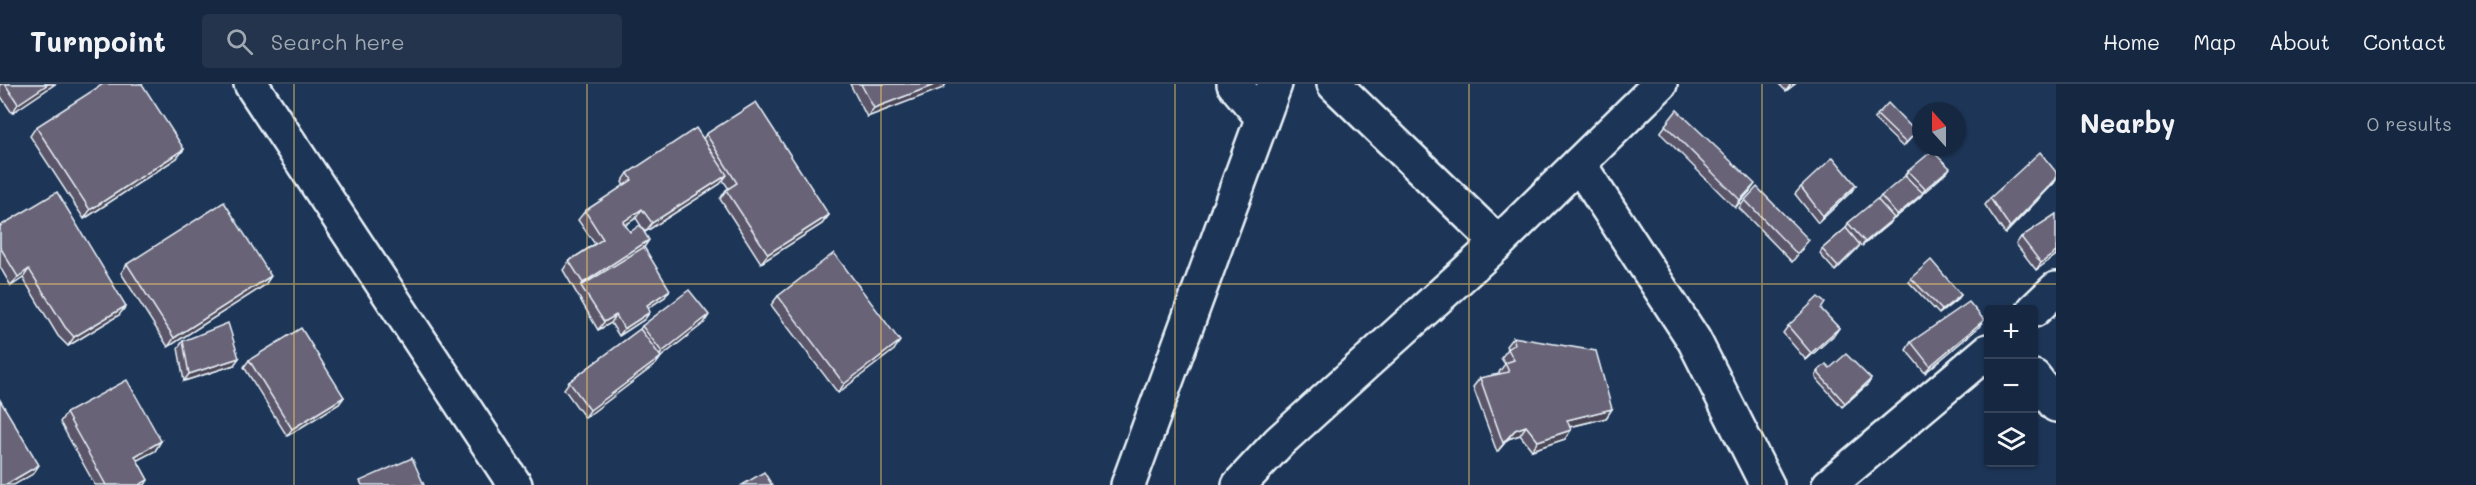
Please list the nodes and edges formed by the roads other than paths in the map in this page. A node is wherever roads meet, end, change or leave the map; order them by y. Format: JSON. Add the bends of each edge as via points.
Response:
{"nodes":[{"id":1,"x":251,"y":84,"type":"edge"},
{"id":2,"x":1234,"y":84,"type":"edge"},
{"id":3,"x":1275,"y":84,"type":"edge"},
{"id":4,"x":1334,"y":84,"type":"edge"},
{"id":5,"x":1660,"y":84,"type":"edge"},
{"id":6,"x":1261,"y":116,"type":"junction"},
{"id":7,"x":1579,"y":164,"type":"junction"},
{"id":8,"x":1498,"y":243,"type":"junction"},
{"id":9,"x":2056,"y":289,"type":"edge"},
{"id":10,"x":2038,"y":306,"type":"edge"},
{"id":11,"x":1984,"y":355,"type":"edge"},
{"id":12,"x":2038,"y":382,"type":"edge"},
{"id":13,"x":2056,"y":405,"type":"edge"},
{"id":14,"x":515,"y":485,"type":"edge"},
{"id":15,"x":1128,"y":485,"type":"edge"},
{"id":16,"x":1239,"y":485,"type":"edge"},
{"id":17,"x":1767,"y":485,"type":"edge"},
{"id":18,"x":1829,"y":485,"type":"edge"}],
"edges":[{"from":1,"to":14,"type":"street"},
{"from":2,"to":6,"type":"street"},
{"from":3,"to":6,"type":"street"},
{"from":4,"to":8,"type":"street"},
{"from":5,"to":7,"type":"street"},
{"from":6,"to":15,"type":"street"},
{"from":7,"to":8,"type":"street"},
{"from":7,"to":17,"type":"street","via":[[1694,340]]},
{"from":8,"to":16,"type":"street","via":[[1279,442]]},
{"from":9,"to":10,"type":"street"},
{"from":11,"to":18,"type":"street"},
{"from":12,"to":13,"type":"street"}]}
